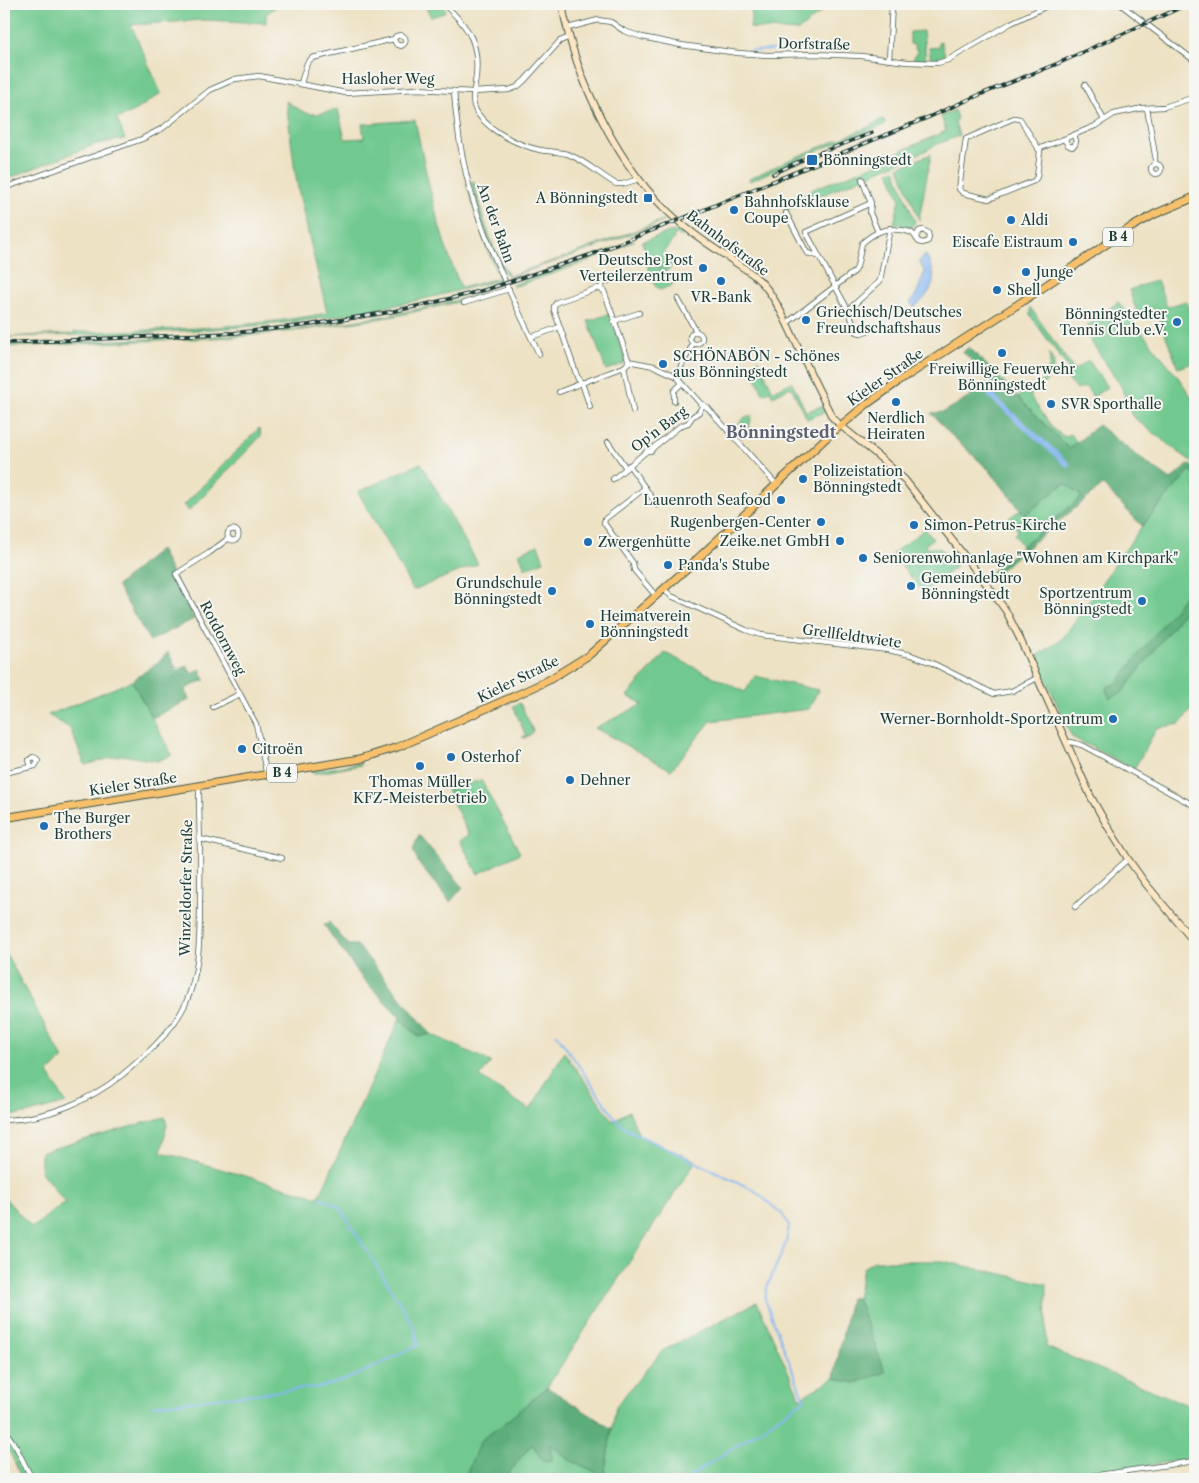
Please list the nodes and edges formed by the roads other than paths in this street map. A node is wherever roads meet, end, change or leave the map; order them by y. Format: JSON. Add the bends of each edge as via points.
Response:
{"nodes":[{"id":1,"x":443,"y":4,"type":"edge"},
{"id":2,"x":562,"y":4,"type":"edge"},
{"id":3,"x":901,"y":4,"type":"edge"},
{"id":4,"x":1051,"y":4,"type":"edge"},
{"id":5,"x":1120,"y":4,"type":"edge"},
{"id":6,"x":892,"y":6,"type":"edge"},
{"id":7,"x":568,"y":28,"type":"junction"},
{"id":8,"x":570,"y":37,"type":"junction"},
{"id":9,"x":394,"y":39,"type":"dead end"},
{"id":10,"x":889,"y":60,"type":"junction"},
{"id":11,"x":1195,"y":62,"type":"edge"},
{"id":12,"x":300,"y":83,"type":"junction"},
{"id":13,"x":1085,"y":85,"type":"dead end"},
{"id":14,"x":454,"y":92,"type":"junction"},
{"id":15,"x":473,"y":92,"type":"junction"},
{"id":16,"x":1195,"y":97,"type":"edge"},
{"id":17,"x":1147,"y":108,"type":"junction"},
{"id":18,"x":1104,"y":120,"type":"junction"},
{"id":19,"x":1074,"y":135,"type":"junction"},
{"id":20,"x":1064,"y":139,"type":"junction"},
{"id":21,"x":1038,"y":148,"type":"junction"},
{"id":22,"x":1155,"y":164,"type":"dead end"},
{"id":23,"x":639,"y":179,"type":"junction"},
{"id":24,"x":862,"y":179,"type":"dead end"},
{"id":25,"x":4,"y":188,"type":"edge"},
{"id":26,"x":1195,"y":197,"type":"edge"},
{"id":27,"x":871,"y":203,"type":"junction"},
{"id":28,"x":786,"y":213,"type":"dead end"},
{"id":29,"x":890,"y":228,"type":"junction"},
{"id":30,"x":878,"y":232,"type":"junction"},
{"id":31,"x":916,"y":236,"type":"dead end"},
{"id":32,"x":818,"y":256,"type":"junction"},
{"id":33,"x":623,"y":275,"type":"dead end"},
{"id":34,"x":834,"y":285,"type":"junction"},
{"id":35,"x":601,"y":288,"type":"junction"},
{"id":36,"x":509,"y":289,"type":"junction"},
{"id":37,"x":678,"y":299,"type":"dead end"},
{"id":38,"x":464,"y":303,"type":"dead end"},
{"id":39,"x":848,"y":310,"type":"junction"},
{"id":40,"x":639,"y":312,"type":"dead end"},
{"id":41,"x":614,"y":321,"type":"junction"},
{"id":42,"x":787,"y":323,"type":"junction"},
{"id":43,"x":560,"y":327,"type":"junction"},
{"id":44,"x":870,"y":330,"type":"dead end"},
{"id":45,"x":696,"y":331,"type":"junction"},
{"id":46,"x":531,"y":337,"type":"junction"},
{"id":47,"x":693,"y":344,"type":"junction"},
{"id":48,"x":540,"y":354,"type":"dead end"},
{"id":49,"x":628,"y":361,"type":"junction"},
{"id":50,"x":624,"y":367,"type":"junction"},
{"id":51,"x":676,"y":376,"type":"junction"},
{"id":52,"x":582,"y":383,"type":"junction"},
{"id":53,"x":682,"y":383,"type":"junction"},
{"id":54,"x":559,"y":392,"type":"dead end"},
{"id":55,"x":674,"y":401,"type":"dead end"},
{"id":56,"x":705,"y":406,"type":"junction"},
{"id":57,"x":590,"y":407,"type":"dead end"},
{"id":58,"x":633,"y":410,"type":"dead end"},
{"id":59,"x":840,"y":426,"type":"junction"},
{"id":60,"x":608,"y":442,"type":"dead end"},
{"id":61,"x":628,"y":467,"type":"junction"},
{"id":62,"x":613,"y":479,"type":"dead end"},
{"id":63,"x":776,"y":484,"type":"junction"},
{"id":64,"x":645,"y":488,"type":"junction"},
{"id":65,"x":658,"y":505,"type":"dead end"},
{"id":66,"x":229,"y":538,"type":"dead end"},
{"id":67,"x":664,"y":589,"type":"junction"},
{"id":68,"x":656,"y":596,"type":"junction"},
{"id":69,"x":1038,"y":680,"type":"junction"},
{"id":70,"x":240,"y":694,"type":"junction"},
{"id":71,"x":213,"y":707,"type":"dead end"},
{"id":72,"x":1067,"y":743,"type":"junction"},
{"id":73,"x":31,"y":766,"type":"dead end"},
{"id":74,"x":4,"y":773,"type":"edge"},
{"id":75,"x":267,"y":776,"type":"junction"},
{"id":76,"x":199,"y":786,"type":"junction"},
{"id":77,"x":1195,"y":806,"type":"edge"},
{"id":78,"x":4,"y":818,"type":"edge"},
{"id":79,"x":200,"y":839,"type":"junction"},
{"id":80,"x":282,"y":858,"type":"dead end"},
{"id":81,"x":1128,"y":859,"type":"junction"},
{"id":82,"x":1076,"y":907,"type":"dead end"},
{"id":83,"x":1195,"y":943,"type":"edge"},
{"id":84,"x":4,"y":1120,"type":"edge"},
{"id":85,"x":4,"y":1429,"type":"edge"},
{"id":86,"x":1195,"y":1461,"type":"edge"},
{"id":87,"x":32,"y":1479,"type":"edge"},
{"id":88,"x":1071,"y":1479,"type":"edge"}],
"edges":[{"from":1,"to":15,"type":"street","via":[[461,20],[475,47],[477,62]]},
{"from":2,"to":7,"type":"main road","name":"Bahnhofstraße"},
{"from":3,"to":6,"type":"street"},
{"from":4,"to":10,"type":"street","name":"Dorfstraße","via":[[1011,23],[947,61],[938,64]]},
{"from":5,"to":11,"type":"street"},
{"from":6,"to":10,"type":"street"},
{"from":7,"to":8,"type":"main road","name":"Bahnhofstraße"},
{"from":7,"to":10,"type":"street","name":"Dorfstraße","via":[[598,20],[642,37],[738,53],[861,56]]},
{"from":8,"to":15,"type":"street","name":"Hasloher Weg","via":[[560,41],[518,87],[498,92]]},
{"from":8,"to":23,"type":"main road","name":"Bahnhofstraße","via":[[597,109]]},
{"from":9,"to":12,"type":"street","via":[[312,58]]},
{"from":12,"to":14,"type":"street","name":"Hasloher Weg","via":[[346,93],[417,89]]},
{"from":12,"to":25,"type":"street","name":"Hasloher Weg","via":[[259,76],[235,79],[210,90],[163,128],[142,139]]},
{"from":13,"to":18,"type":"street"},
{"from":14,"to":15,"type":"street","name":"Hasloher Weg"},
{"from":14,"to":36,"type":"street","name":"An der Bahn","via":[[458,135],[477,212]]},
{"from":15,"to":23,"type":"street","via":[[473,105],[481,118],[509,138],[532,148],[570,155],[616,184]]},
{"from":16,"to":17,"type":"street"},
{"from":17,"to":18,"type":"street","via":[[1124,111]]},
{"from":17,"to":22,"type":"street"},
{"from":18,"to":19,"type":"street"},
{"from":19,"to":20,"type":"street"},
{"from":19,"to":20,"type":"street","via":[[1076,141],[1072,147]]},
{"from":20,"to":21,"type":"street"},
{"from":21,"to":21,"type":"street","via":[[1034,181],[989,199],[963,193],[960,189],[966,139],[1014,118],[1020,119]]},
{"from":23,"to":42,"type":"main road","name":"Bahnhofstraße","via":[[689,230],[760,280],[774,297]]},
{"from":24,"to":27,"type":"street"},
{"from":26,"to":59,"type":"main road","name":"Kieler Straße","number":"B 4","via":[[1130,228],[899,381]]},
{"from":27,"to":30,"type":"street","via":[[870,213]]},
{"from":27,"to":32,"type":"street","via":[[805,231]]},
{"from":28,"to":32,"type":"street","via":[[807,253]]},
{"from":29,"to":30,"type":"street"},
{"from":29,"to":31,"type":"street"},
{"from":29,"to":39,"type":"street","via":[[880,281]]},
{"from":30,"to":34,"type":"street","via":[[862,243],[855,271]]},
{"from":32,"to":34,"type":"street"},
{"from":33,"to":35,"type":"street","via":[[603,283]]},
{"from":34,"to":39,"type":"street"},
{"from":34,"to":42,"type":"street"},
{"from":35,"to":41,"type":"street"},
{"from":35,"to":43,"type":"street","via":[[555,304]]},
{"from":36,"to":38,"type":"street"},
{"from":36,"to":46,"type":"street","name":"An der Bahn"},
{"from":37,"to":45,"type":"street"},
{"from":39,"to":44,"type":"street","via":[[859,334]]},
{"from":40,"to":41,"type":"street"},
{"from":41,"to":49,"type":"street"},
{"from":42,"to":59,"type":"main road","name":"Bahnhofstraße","via":[[822,400]]},
{"from":43,"to":46,"type":"street"},
{"from":43,"to":52,"type":"street"},
{"from":45,"to":47,"type":"street","via":[[689,337]]},
{"from":45,"to":47,"type":"street","via":[[701,334],[702,341]]},
{"from":46,"to":48,"type":"street","name":"An der Bahn"},
{"from":47,"to":51,"type":"street"},
{"from":49,"to":50,"type":"street"},
{"from":49,"to":51,"type":"street","via":[[654,366]]},
{"from":50,"to":52,"type":"street"},
{"from":50,"to":58,"type":"street"},
{"from":51,"to":53,"type":"street"},
{"from":52,"to":54,"type":"street"},
{"from":52,"to":57,"type":"street"},
{"from":53,"to":55,"type":"street","via":[[674,391]]},
{"from":53,"to":56,"type":"street"},
{"from":56,"to":61,"type":"street","name":"Op'n Barg","via":[[688,423]]},
{"from":56,"to":63,"type":"street"},
{"from":59,"to":63,"type":"main road","name":"Kieler Straße","number":"B 4"},
{"from":59,"to":69,"type":"main road","name":"Bahnhofstraße","via":[[906,480],[967,558],[1006,610]]},
{"from":60,"to":61,"type":"street","name":"Op'n Barg"},
{"from":61,"to":62,"type":"street","name":"Op'n Barg"},
{"from":61,"to":64,"type":"street"},
{"from":63,"to":67,"type":"main road","name":"Kieler Straße","number":"B 4"},
{"from":64,"to":65,"type":"street"},
{"from":64,"to":68,"type":"street","via":[[604,521],[633,562],[634,570]]},
{"from":66,"to":70,"type":"street","name":"Rotdornweg","via":[[176,574]]},
{"from":67,"to":68,"type":"main road","name":"Kieler Straße","number":"B 4"},
{"from":67,"to":69,"type":"street","name":"Grellfeldtwiete","via":[[671,596],[761,635],[911,655],[994,694],[1012,691]]},
{"from":68,"to":75,"type":"main road","name":"Kieler Straße","number":"B 4","via":[[589,655],[519,694],[374,756]]},
{"from":69,"to":72,"type":"main road","name":"Bahnhofstraße"},
{"from":70,"to":71,"type":"street"},
{"from":70,"to":75,"type":"street","name":"Rotdornweg","via":[[256,724]]},
{"from":72,"to":77,"type":"street","via":[[1082,745]]},
{"from":72,"to":81,"type":"main road","name":"Bahnhofstraße","via":[[1091,796]]},
{"from":73,"to":74,"type":"street"},
{"from":75,"to":76,"type":"main road","name":"Kieler Straße","number":"B 4"},
{"from":76,"to":78,"type":"main road","name":"Kieler Straße","number":"B 4"},
{"from":76,"to":79,"type":"street","name":"Winzeldorfer Straße"},
{"from":79,"to":80,"type":"street"},
{"from":79,"to":84,"type":"street","name":"Winzeldorfer Straße","via":[[198,952],[194,980],[172,1026],[146,1055],[111,1083],[74,1105],[22,1120]]},
{"from":81,"to":82,"type":"street"},
{"from":81,"to":83,"type":"main road","name":"Bahnhofstraße"},
{"from":85,"to":87,"type":"street"},
{"from":86,"to":88,"type":"street"}]}
